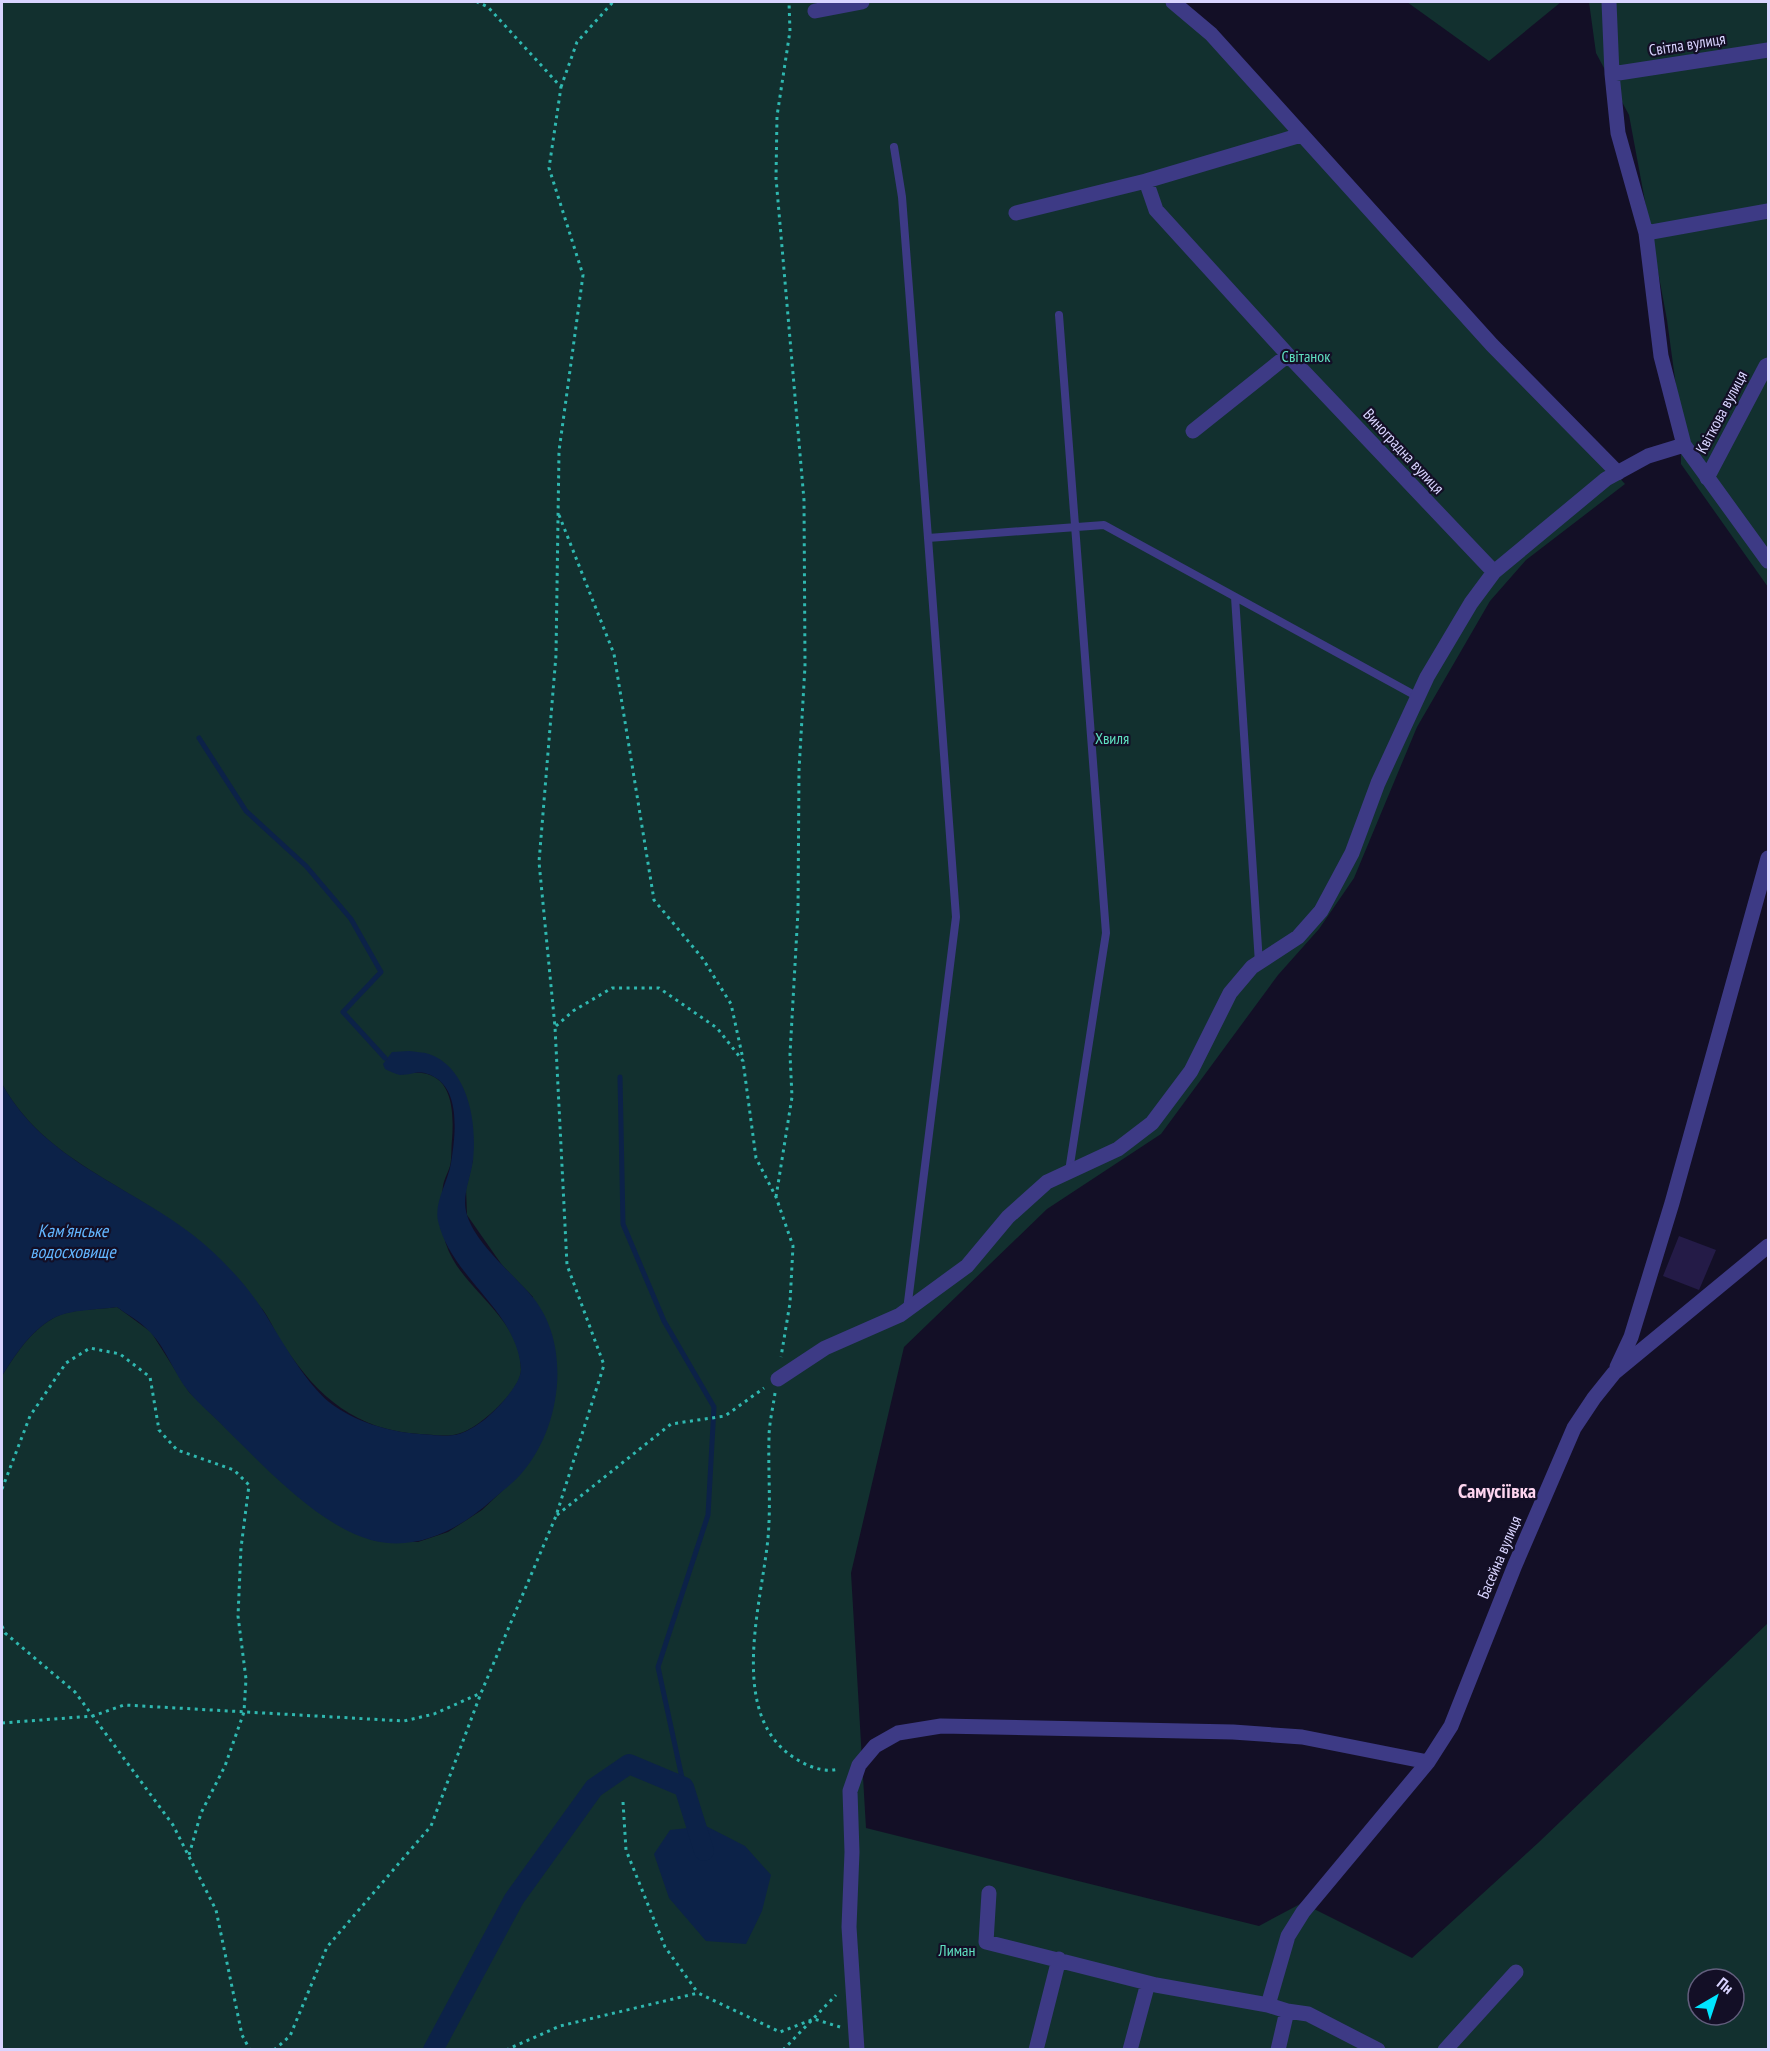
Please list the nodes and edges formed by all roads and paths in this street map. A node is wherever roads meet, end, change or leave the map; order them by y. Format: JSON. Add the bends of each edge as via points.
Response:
{"nodes":[{"id":1,"x":477,"y":2,"type":"edge"},
{"id":2,"x":613,"y":2,"type":"edge"},
{"id":3,"x":789,"y":2,"type":"edge"},
{"id":4,"x":862,"y":2,"type":"edge"},
{"id":5,"x":1173,"y":2,"type":"edge"},
{"id":6,"x":1609,"y":2,"type":"edge"},
{"id":7,"x":815,"y":11,"type":"dead end"},
{"id":8,"x":1768,"y":50,"type":"edge"},
{"id":9,"x":1612,"y":74,"type":"junction"},
{"id":10,"x":561,"y":87,"type":"junction"},
{"id":11,"x":1301,"y":135,"type":"junction"},
{"id":12,"x":894,"y":147,"type":"dead end"},
{"id":13,"x":1146,"y":181,"type":"junction"},
{"id":14,"x":1768,"y":211,"type":"edge"},
{"id":15,"x":1016,"y":213,"type":"dead end"},
{"id":16,"x":1646,"y":233,"type":"junction"},
{"id":17,"x":1059,"y":315,"type":"dead end"},
{"id":18,"x":1288,"y":355,"type":"junction"},
{"id":19,"x":1768,"y":365,"type":"edge"},
{"id":20,"x":1193,"y":431,"type":"dead end"},
{"id":21,"x":1684,"y":445,"type":"junction"},
{"id":22,"x":1618,"y":472,"type":"junction"},
{"id":23,"x":1707,"y":478,"type":"junction"},
{"id":24,"x":558,"y":514,"type":"junction"},
{"id":25,"x":1076,"y":527,"type":"junction"},
{"id":26,"x":928,"y":538,"type":"junction"},
{"id":27,"x":1768,"y":561,"type":"edge"},
{"id":28,"x":1494,"y":572,"type":"junction"},
{"id":29,"x":1234,"y":597,"type":"junction"},
{"id":30,"x":1418,"y":697,"type":"junction"},
{"id":31,"x":1768,"y":858,"type":"edge"},
{"id":32,"x":1259,"y":963,"type":"junction"},
{"id":33,"x":555,"y":1027,"type":"junction"},
{"id":34,"x":743,"y":1061,"type":"junction"},
{"id":35,"x":1069,"y":1171,"type":"junction"},
{"id":36,"x":776,"y":1197,"type":"junction"},
{"id":37,"x":1768,"y":1246,"type":"edge"},
{"id":38,"x":907,"y":1311,"type":"junction"},
{"id":39,"x":1614,"y":1373,"type":"junction"},
{"id":40,"x":778,"y":1378,"type":"junction"},
{"id":41,"x":2,"y":1490,"type":"edge"},
{"id":42,"x":556,"y":1516,"type":"junction"},
{"id":43,"x":2,"y":1626,"type":"edge"},
{"id":44,"x":481,"y":1693,"type":"junction"},
{"id":45,"x":244,"y":1712,"type":"junction"},
{"id":46,"x":93,"y":1716,"type":"junction"},
{"id":47,"x":2,"y":1723,"type":"edge"},
{"id":48,"x":1428,"y":1762,"type":"junction"},
{"id":49,"x":859,"y":1765,"type":"junction"},
{"id":50,"x":623,"y":1802,"type":"dead end"},
{"id":51,"x":189,"y":1855,"type":"junction"},
{"id":52,"x":989,"y":1893,"type":"dead end"},
{"id":53,"x":1059,"y":1959,"type":"junction"},
{"id":54,"x":1516,"y":1972,"type":"dead end"},
{"id":55,"x":853,"y":1975,"type":"junction"},
{"id":56,"x":1148,"y":1983,"type":"junction"},
{"id":57,"x":698,"y":1993,"type":"junction"},
{"id":58,"x":1268,"y":2005,"type":"junction"},
{"id":59,"x":1287,"y":2011,"type":"junction"},
{"id":60,"x":814,"y":2019,"type":"junction"},
{"id":61,"x":856,"y":2032,"type":"junction"},
{"id":62,"x":250,"y":2049,"type":"edge"},
{"id":63,"x":274,"y":2049,"type":"edge"},
{"id":64,"x":506,"y":2049,"type":"edge"},
{"id":65,"x":783,"y":2049,"type":"edge"},
{"id":66,"x":857,"y":2049,"type":"edge"},
{"id":67,"x":1036,"y":2049,"type":"edge"},
{"id":68,"x":1130,"y":2049,"type":"edge"},
{"id":69,"x":1278,"y":2049,"type":"edge"},
{"id":70,"x":1378,"y":2049,"type":"edge"},
{"id":71,"x":1445,"y":2049,"type":"edge"}],
"edges":[{"from":1,"to":10,"type":"path","via":[[488,7]]},
{"from":2,"to":10,"type":"path","via":[[577,42]]},
{"from":3,"to":36,"type":"path","via":[[790,32],[777,116],[776,178],[804,500],[805,666],[790,1054],[792,1097]]},
{"from":4,"to":7,"type":"street"},
{"from":5,"to":11,"type":"street","via":[[1211,34]]},
{"from":6,"to":9,"type":"street"},
{"from":8,"to":9,"type":"street","name":"Світла вулиця"},
{"from":9,"to":16,"type":"street","via":[[1618,133]]},
{"from":10,"to":24,"type":"path","via":[[549,168],[583,275],[559,451]]},
{"from":11,"to":13,"type":"street"},
{"from":11,"to":22,"type":"street","via":[[1492,345]]},
{"from":12,"to":26,"type":"lane","via":[[902,197]]},
{"from":13,"to":15,"type":"street"},
{"from":13,"to":18,"type":"street","name":"Виноградна вулиця","via":[[1156,210]]},
{"from":14,"to":16,"type":"street"},
{"from":16,"to":21,"type":"street","via":[[1661,356]]},
{"from":17,"to":25,"type":"lane"},
{"from":18,"to":20,"type":"street"},
{"from":18,"to":28,"type":"street","name":"Виноградна вулиця"},
{"from":19,"to":23,"type":"street","name":"Квіткова вулиця"},
{"from":21,"to":22,"type":"street","via":[[1648,456]]},
{"from":21,"to":23,"type":"street"},
{"from":22,"to":28,"type":"street"},
{"from":23,"to":27,"type":"street"},
{"from":24,"to":33,"type":"path","via":[[556,655],[539,862]]},
{"from":24,"to":34,"type":"path","via":[[614,654],[654,900],[703,958],[731,1004]]},
{"from":25,"to":26,"type":"lane"},
{"from":25,"to":29,"type":"lane","via":[[1104,525]]},
{"from":25,"to":35,"type":"lane","via":[[1106,933]]},
{"from":26,"to":38,"type":"lane","via":[[956,917]]},
{"from":28,"to":30,"type":"street","via":[[1471,603]]},
{"from":29,"to":30,"type":"lane"},
{"from":29,"to":32,"type":"lane"},
{"from":30,"to":32,"type":"street","via":[[1378,783],[1352,853],[1321,911],[1298,937]]},
{"from":31,"to":39,"type":"street","via":[[1672,1203],[1631,1337]]},
{"from":32,"to":35,"type":"street","via":[[1230,993],[1191,1071],[1152,1123],[1118,1149]]},
{"from":33,"to":34,"type":"path","via":[[573,1011],[612,988],[659,988],[717,1029]]},
{"from":33,"to":42,"type":"path","via":[[567,1265],[604,1365]]},
{"from":34,"to":36,"type":"path","via":[[756,1158]]},
{"from":35,"to":38,"type":"street","via":[[1047,1182],[1008,1217],[967,1266]]},
{"from":36,"to":40,"type":"path","via":[[794,1246]]},
{"from":37,"to":39,"type":"street"},
{"from":38,"to":40,"type":"street","via":[[825,1348]]},
{"from":39,"to":48,"type":"street","name":"Басейна вулиця","via":[[1574,1428],[1451,1726]]},
{"from":40,"to":42,"type":"path","via":[[725,1416],[671,1424]]},
{"from":40,"to":49,"type":"path","via":[[768,1436],[768,1540],[751,1656],[762,1720],[784,1751],[807,1766],[831,1771]]},
{"from":41,"to":45,"type":"path","via":[[30,1416],[66,1363],[90,1348],[120,1354],[150,1377],[159,1430],[177,1450],[234,1470],[249,1485],[238,1616],[246,1679]]},
{"from":42,"to":44,"type":"path"},
{"from":43,"to":46,"type":"path","via":[[5,1633],[75,1692]]},
{"from":44,"to":45,"type":"path","via":[[434,1714],[404,1721]]},
{"from":44,"to":63,"type":"path","via":[[431,1826],[327,1947],[290,2036]]},
{"from":45,"to":46,"type":"path","via":[[124,1706]]},
{"from":45,"to":51,"type":"path","via":[[225,1766],[201,1813]]},
{"from":46,"to":47,"type":"path"},
{"from":46,"to":51,"type":"path","via":[[173,1825]]},
{"from":48,"to":49,"type":"street","via":[[1302,1737],[940,1726],[898,1733],[875,1746]]},
{"from":48,"to":58,"type":"street","name":"Басейна вулиця","via":[[1303,1912],[1288,1936]]},
{"from":49,"to":55,"type":"street","via":[[850,1791],[849,1927]]},
{"from":50,"to":57,"type":"path","via":[[626,1850],[665,1947]]},
{"from":51,"to":62,"type":"path","via":[[216,1910],[242,2035]]},
{"from":52,"to":53,"type":"street","via":[[986,1942]]},
{"from":53,"to":56,"type":"street"},
{"from":53,"to":67,"type":"street"},
{"from":54,"to":71,"type":"street"},
{"from":55,"to":60,"type":"path"},
{"from":55,"to":61,"type":"street"},
{"from":56,"to":58,"type":"street"},
{"from":56,"to":68,"type":"street"},
{"from":57,"to":60,"type":"path","via":[[780,2032]]},
{"from":57,"to":64,"type":"path","via":[[560,2026]]},
{"from":58,"to":59,"type":"street"},
{"from":59,"to":69,"type":"street"},
{"from":59,"to":70,"type":"street","via":[[1308,2014]]},
{"from":60,"to":61,"type":"path"},
{"from":60,"to":65,"type":"path"},
{"from":61,"to":66,"type":"street"}]}
